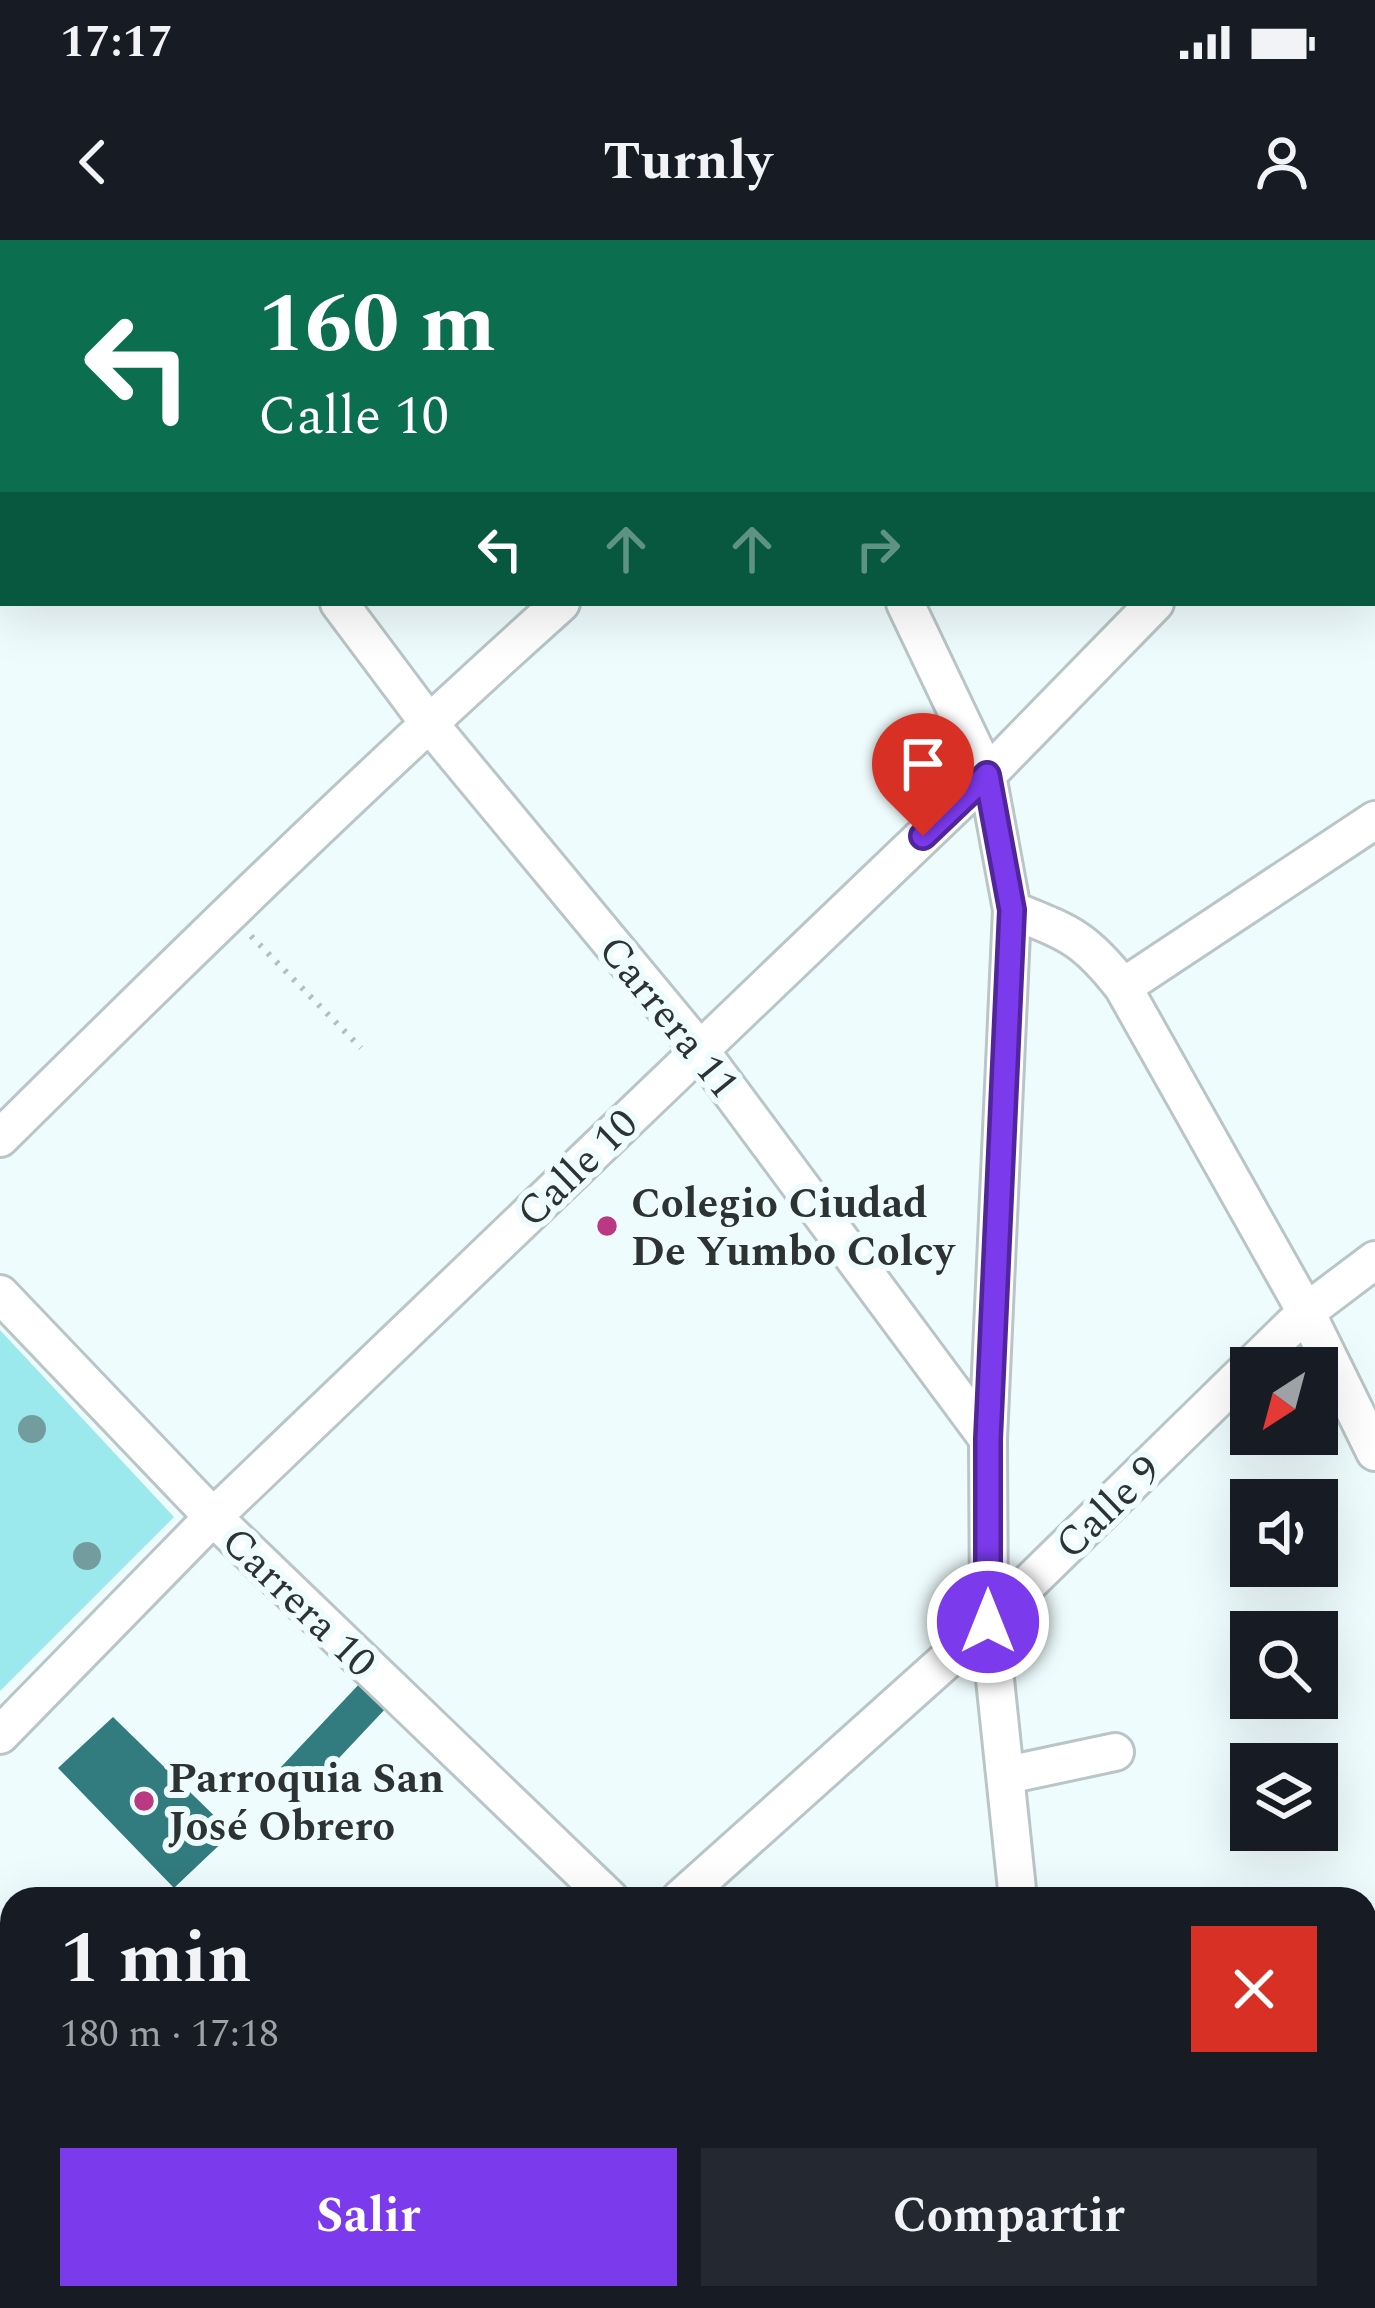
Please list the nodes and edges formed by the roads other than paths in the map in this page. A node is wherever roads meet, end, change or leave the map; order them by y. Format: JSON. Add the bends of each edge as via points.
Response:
{"nodes":[{"id":1,"x":341,"y":606,"type":"edge"},
{"id":2,"x":558,"y":606,"type":"edge"},
{"id":3,"x":906,"y":606,"type":"edge"},
{"id":4,"x":1153,"y":606,"type":"edge"},
{"id":5,"x":428,"y":722,"type":"junction"},
{"id":6,"x":987,"y":775,"type":"junction"},
{"id":7,"x":1375,"y":820,"type":"edge"},
{"id":8,"x":1012,"y":910,"type":"junction"},
{"id":9,"x":1124,"y":987,"type":"junction"},
{"id":10,"x":699,"y":1048,"type":"junction"},
{"id":11,"x":0,"y":1138,"type":"edge"},
{"id":12,"x":1375,"y":1260,"type":"edge"},
{"id":13,"x":0,"y":1294,"type":"edge"},
{"id":14,"x":1306,"y":1312,"type":"junction"},
{"id":15,"x":988,"y":1439,"type":"junction"},
{"id":16,"x":1375,"y":1452,"type":"edge"},
{"id":17,"x":213,"y":1516,"type":"junction"},
{"id":18,"x":988,"y":1622,"type":"junction"},
{"id":19,"x":0,"y":1735,"type":"edge"},
{"id":20,"x":1114,"y":1751,"type":"dead end"},
{"id":21,"x":1007,"y":1775,"type":"junction"},
{"id":22,"x":598,"y":1887,"type":"edge"},
{"id":23,"x":693,"y":1887,"type":"edge"},
{"id":24,"x":1017,"y":1887,"type":"edge"}],
"edges":[{"from":1,"to":5,"type":"street","name":"Carrera 11"},
{"from":2,"to":5,"type":"street"},
{"from":3,"to":6,"type":"street"},
{"from":4,"to":6,"type":"street","name":"Calle 10"},
{"from":5,"to":10,"type":"street","name":"Carrera 11"},
{"from":5,"to":11,"type":"street"},
{"from":6,"to":8,"type":"street"},
{"from":6,"to":10,"type":"street","name":"Calle 10"},
{"from":7,"to":9,"type":"street"},
{"from":8,"to":9,"type":"street","via":[[1094,950]]},
{"from":8,"to":15,"type":"street"},
{"from":9,"to":14,"type":"street"},
{"from":10,"to":15,"type":"street","name":"Carrera 11"},
{"from":10,"to":17,"type":"street","name":"Calle 10"},
{"from":12,"to":14,"type":"street","name":"Calle 9"},
{"from":13,"to":17,"type":"street","name":"Carrera 10"},
{"from":14,"to":16,"type":"street"},
{"from":14,"to":18,"type":"street","name":"Calle 9"},
{"from":15,"to":18,"type":"street"},
{"from":17,"to":19,"type":"street","name":"Calle 10"},
{"from":17,"to":22,"type":"street","name":"Carrera 10"},
{"from":18,"to":21,"type":"street"},
{"from":18,"to":23,"type":"street","name":"Calle 9"},
{"from":20,"to":21,"type":"street"},
{"from":21,"to":24,"type":"street"}]}
